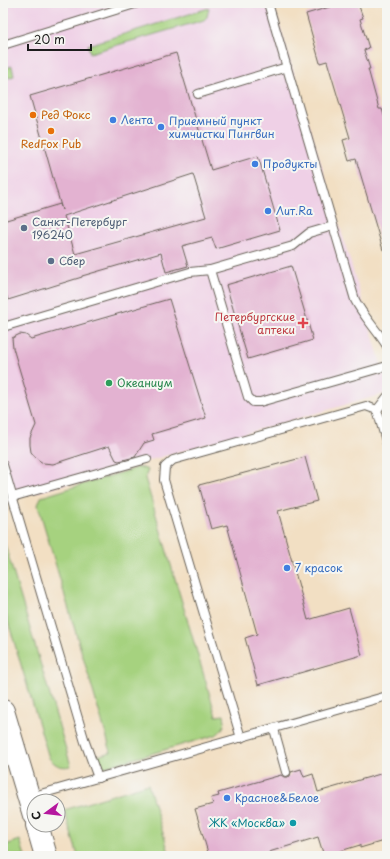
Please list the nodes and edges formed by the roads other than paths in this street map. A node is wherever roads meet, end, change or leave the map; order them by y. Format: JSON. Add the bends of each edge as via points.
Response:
{"nodes":[{"id":1,"x":138,"y":3,"type":"edge"},
{"id":2,"x":268,"y":3,"type":"edge"},
{"id":3,"x":3,"y":45,"type":"edge"},
{"id":4,"x":287,"y":68,"type":"junction"},
{"id":5,"x":198,"y":94,"type":"dead end"},
{"id":6,"x":333,"y":226,"type":"junction"},
{"id":7,"x":210,"y":270,"type":"junction"},
{"id":8,"x":3,"y":327,"type":"edge"},
{"id":9,"x":387,"y":346,"type":"edge"},
{"id":10,"x":387,"y":366,"type":"edge"},
{"id":11,"x":387,"y":397,"type":"edge"},
{"id":12,"x":377,"y":410,"type":"junction"},
{"id":13,"x":387,"y":444,"type":"edge"},
{"id":14,"x":147,"y":459,"type":"dead end"},
{"id":15,"x":3,"y":465,"type":"edge"},
{"id":16,"x":12,"y":497,"type":"junction"},
{"id":17,"x":387,"y":696,"type":"edge"},
{"id":18,"x":3,"y":711,"type":"edge"},
{"id":19,"x":274,"y":729,"type":"junction"},
{"id":20,"x":241,"y":738,"type":"junction"},
{"id":21,"x":7,"y":754,"type":"edge"},
{"id":22,"x":286,"y":772,"type":"dead end"},
{"id":23,"x":98,"y":778,"type":"junction"},
{"id":24,"x":62,"y":793,"type":"edge"},
{"id":25,"x":26,"y":795,"type":"edge"},
{"id":26,"x":39,"y":833,"type":"edge"},
{"id":27,"x":46,"y":856,"type":"edge"}],
"edges":[{"from":1,"to":3,"type":"lane"},
{"from":2,"to":4,"type":"lane"},
{"from":4,"to":5,"type":"lane"},
{"from":4,"to":6,"type":"lane"},
{"from":6,"to":7,"type":"lane","via":[[308,233],[292,246]]},
{"from":6,"to":9,"type":"lane","via":[[355,300],[360,311],[378,331]]},
{"from":7,"to":8,"type":"lane","via":[[190,272]]},
{"from":7,"to":10,"type":"lane","via":[[248,397],[253,402]]},
{"from":11,"to":12,"type":"lane"},
{"from":12,"to":13,"type":"lane"},
{"from":12,"to":20,"type":"lane","via":[[366,406],[173,460],[165,467],[164,480]]},
{"from":14,"to":16,"type":"lane"},
{"from":15,"to":16,"type":"lane"},
{"from":16,"to":23,"type":"lane"},
{"from":17,"to":19,"type":"lane"},
{"from":18,"to":21,"type":"street"},
{"from":19,"to":20,"type":"lane"},
{"from":19,"to":22,"type":"lane"},
{"from":20,"to":23,"type":"lane"},
{"from":21,"to":25,"type":"street"},
{"from":23,"to":24,"type":"lane"},
{"from":26,"to":27,"type":"street"}]}
